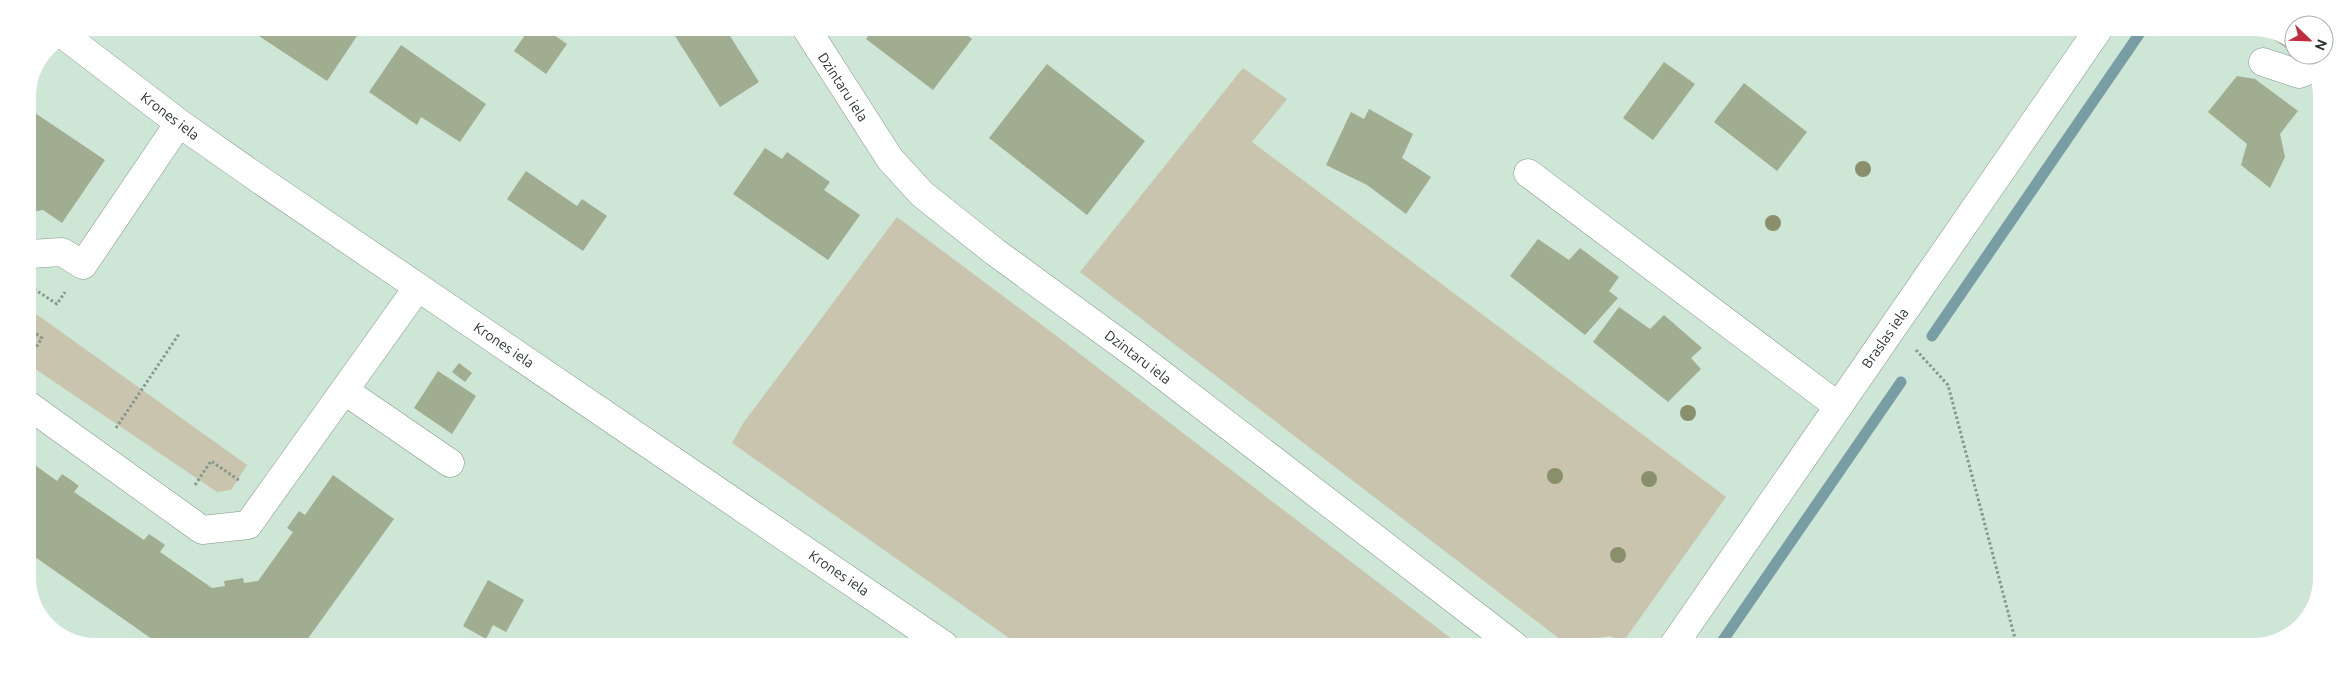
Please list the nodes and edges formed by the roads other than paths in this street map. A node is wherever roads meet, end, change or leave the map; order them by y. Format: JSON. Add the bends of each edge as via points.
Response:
{"nodes":[{"id":1,"x":811,"y":36,"type":"edge"},
{"id":2,"x":2094,"y":36,"type":"edge"},
{"id":3,"x":72,"y":41,"type":"edge"},
{"id":4,"x":2263,"y":62,"type":"dead end"},
{"id":5,"x":2307,"y":71,"type":"edge"},
{"id":6,"x":179,"y":124,"type":"junction"},
{"id":7,"x":1528,"y":173,"type":"dead end"},
{"id":8,"x":36,"y":254,"type":"edge"},
{"id":9,"x":418,"y":287,"type":"junction"},
{"id":10,"x":345,"y":391,"type":"junction"},
{"id":11,"x":1838,"y":406,"type":"junction"},
{"id":12,"x":36,"y":411,"type":"edge"},
{"id":13,"x":450,"y":463,"type":"dead end"},
{"id":14,"x":934,"y":638,"type":"edge"},
{"id":15,"x":1505,"y":638,"type":"edge"},
{"id":16,"x":1678,"y":638,"type":"edge"}],
"edges":[{"from":1,"to":15,"type":"street","name":"Dzintaru iela","via":[[890,160],[922,194]]},
{"from":2,"to":11,"type":"street","name":"Braslas iela"},
{"from":3,"to":6,"type":"street","name":"Krones iela"},
{"from":4,"to":5,"type":"street","via":[[2299,74]]},
{"from":6,"to":8,"type":"street","via":[[83,265],[62,252]]},
{"from":6,"to":9,"type":"street","name":"Krones iela"},
{"from":7,"to":11,"type":"street"},
{"from":9,"to":10,"type":"street"},
{"from":9,"to":14,"type":"street","name":"Krones iela"},
{"from":10,"to":12,"type":"street","via":[[248,525],[202,530]]},
{"from":10,"to":13,"type":"street"},
{"from":11,"to":16,"type":"street","name":"Braslas iela"}]}
